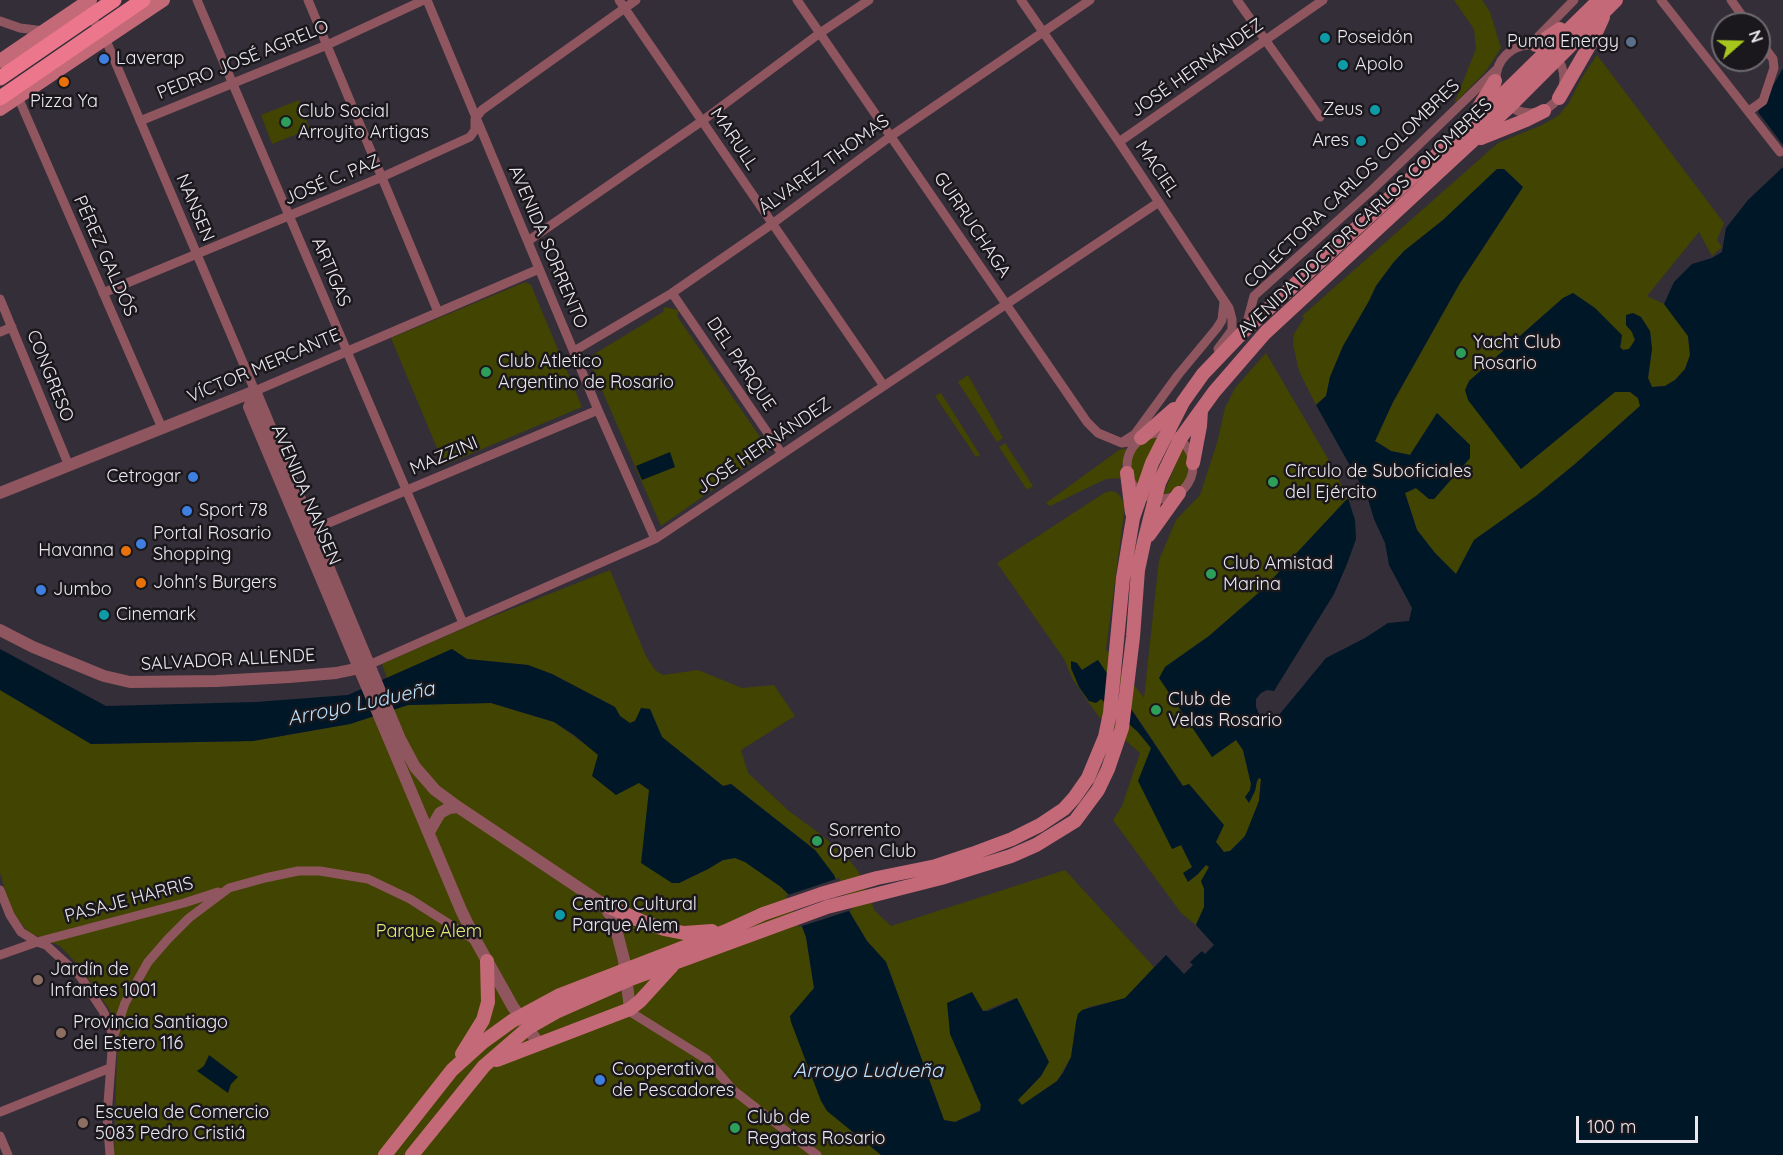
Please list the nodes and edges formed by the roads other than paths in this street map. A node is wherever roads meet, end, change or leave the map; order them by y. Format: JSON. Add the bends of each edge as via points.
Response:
{"nodes":[{"id":1,"x":114,"y":0,"type":"edge"},
{"id":2,"x":143,"y":0,"type":"edge"},
{"id":3,"x":163,"y":0,"type":"edge"},
{"id":4,"x":197,"y":0,"type":"edge"},
{"id":5,"x":308,"y":0,"type":"edge"},
{"id":6,"x":426,"y":0,"type":"edge"},
{"id":7,"x":636,"y":0,"type":"edge"},
{"id":8,"x":797,"y":0,"type":"edge"},
{"id":9,"x":869,"y":0,"type":"edge"},
{"id":10,"x":1021,"y":0,"type":"edge"},
{"id":11,"x":1090,"y":0,"type":"edge"},
{"id":12,"x":1237,"y":0,"type":"edge"},
{"id":13,"x":1323,"y":0,"type":"edge"},
{"id":14,"x":1574,"y":0,"type":"edge"},
{"id":15,"x":1665,"y":2,"type":"edge"},
{"id":16,"x":622,"y":4,"type":"edge"},
{"id":17,"x":1602,"y":5,"type":"edge"},
{"id":18,"x":94,"y":18,"type":"edge"},
{"id":19,"x":0,"y":21,"type":"edge"},
{"id":20,"x":53,"y":25,"type":"junction"},
{"id":21,"x":1043,"y":32,"type":"junction"},
{"id":22,"x":820,"y":33,"type":"junction"},
{"id":23,"x":1264,"y":40,"type":"junction"},
{"id":24,"x":327,"y":45,"type":"junction"},
{"id":25,"x":1543,"y":49,"type":"junction"},
{"id":26,"x":1771,"y":56,"type":"edge"},
{"id":27,"x":0,"y":61,"type":"edge"},
{"id":28,"x":1496,"y":75,"type":"junction"},
{"id":29,"x":0,"y":78,"type":"edge"},
{"id":30,"x":232,"y":83,"type":"junction"},
{"id":31,"x":34,"y":86,"type":"junction"},
{"id":32,"x":18,"y":97,"type":"junction"},
{"id":33,"x":1500,"y":97,"type":"junction"},
{"id":34,"x":1559,"y":98,"type":"junction"},
{"id":35,"x":0,"y":99,"type":"edge"},
{"id":36,"x":1509,"y":108,"type":"junction"},
{"id":37,"x":0,"y":109,"type":"edge"},
{"id":38,"x":1544,"y":111,"type":"junction"},
{"id":39,"x":1749,"y":111,"type":"junction"},
{"id":40,"x":1320,"y":117,"type":"dead end"},
{"id":41,"x":475,"y":118,"type":"junction"},
{"id":42,"x":140,"y":121,"type":"junction"},
{"id":43,"x":702,"y":121,"type":"junction"},
{"id":44,"x":1467,"y":127,"type":"junction"},
{"id":45,"x":891,"y":136,"type":"junction"},
{"id":46,"x":1119,"y":142,"type":"junction"},
{"id":47,"x":1468,"y":144,"type":"junction"},
{"id":48,"x":1780,"y":152,"type":"dead end"},
{"id":49,"x":382,"y":177,"type":"junction"},
{"id":50,"x":1159,"y":202,"type":"junction"},
{"id":51,"x":289,"y":216,"type":"junction"},
{"id":52,"x":772,"y":224,"type":"junction"},
{"id":53,"x":528,"y":241,"type":"junction"},
{"id":54,"x":197,"y":254,"type":"junction"},
{"id":55,"x":539,"y":269,"type":"junction"},
{"id":56,"x":103,"y":293,"type":"junction"},
{"id":57,"x":672,"y":293,"type":"junction"},
{"id":58,"x":0,"y":299,"type":"edge"},
{"id":59,"x":1224,"y":300,"type":"junction"},
{"id":60,"x":1006,"y":304,"type":"junction"},
{"id":61,"x":438,"y":312,"type":"junction"},
{"id":62,"x":12,"y":327,"type":"junction"},
{"id":63,"x":1245,"y":330,"type":"junction"},
{"id":64,"x":0,"y":332,"type":"edge"},
{"id":65,"x":347,"y":351,"type":"junction"},
{"id":66,"x":574,"y":351,"type":"junction"},
{"id":67,"x":1214,"y":363,"type":"junction"},
{"id":68,"x":884,"y":386,"type":"junction"},
{"id":69,"x":255,"y":391,"type":"junction"},
{"id":70,"x":1183,"y":402,"type":"junction"},
{"id":71,"x":598,"y":410,"type":"junction"},
{"id":72,"x":1201,"y":410,"type":"junction"},
{"id":73,"x":162,"y":428,"type":"junction"},
{"id":74,"x":1166,"y":433,"type":"junction"},
{"id":75,"x":1180,"y":439,"type":"junction"},
{"id":76,"x":1135,"y":440,"type":"junction"},
{"id":77,"x":782,"y":454,"type":"junction"},
{"id":78,"x":1193,"y":463,"type":"junction"},
{"id":79,"x":69,"y":465,"type":"junction"},
{"id":80,"x":1127,"y":473,"type":"junction"},
{"id":81,"x":406,"y":490,"type":"junction"},
{"id":82,"x":0,"y":493,"type":"edge"},
{"id":83,"x":1141,"y":493,"type":"junction"},
{"id":84,"x":1179,"y":493,"type":"junction"},
{"id":85,"x":1154,"y":499,"type":"junction"},
{"id":86,"x":1133,"y":518,"type":"junction"},
{"id":87,"x":308,"y":532,"type":"junction"},
{"id":88,"x":655,"y":539,"type":"junction"},
{"id":89,"x":1144,"y":542,"type":"junction"},
{"id":90,"x":463,"y":623,"type":"junction"},
{"id":91,"x":0,"y":630,"type":"edge"},
{"id":92,"x":367,"y":671,"type":"junction"},
{"id":93,"x":395,"y":739,"type":"junction"},
{"id":94,"x":462,"y":810,"type":"junction"},
{"id":95,"x":429,"y":832,"type":"junction"},
{"id":96,"x":229,"y":888,"type":"junction"},
{"id":97,"x":0,"y":890,"type":"edge"},
{"id":98,"x":603,"y":904,"type":"junction"},
{"id":99,"x":726,"y":931,"type":"junction"},
{"id":100,"x":37,"y":942,"type":"junction"},
{"id":101,"x":476,"y":942,"type":"junction"},
{"id":102,"x":0,"y":955,"type":"edge"},
{"id":103,"x":487,"y":961,"type":"junction"},
{"id":104,"x":673,"y":964,"type":"junction"},
{"id":105,"x":627,"y":974,"type":"junction"},
{"id":106,"x":630,"y":1009,"type":"junction"},
{"id":107,"x":520,"y":1016,"type":"junction"},
{"id":108,"x":528,"y":1028,"type":"junction"},
{"id":109,"x":113,"y":1038,"type":"junction"},
{"id":110,"x":540,"y":1044,"type":"junction"},
{"id":111,"x":484,"y":1066,"type":"junction"},
{"id":112,"x":110,"y":1068,"type":"junction"},
{"id":113,"x":452,"y":1070,"type":"junction"},
{"id":114,"x":0,"y":1112,"type":"edge"},
{"id":115,"x":0,"y":1136,"type":"edge"},
{"id":116,"x":8,"y":1155,"type":"edge"},
{"id":117,"x":110,"y":1155,"type":"edge"},
{"id":118,"x":385,"y":1155,"type":"edge"},
{"id":119,"x":412,"y":1155,"type":"edge"},
{"id":120,"x":817,"y":1155,"type":"edge"}],
"edges":[{"from":1,"to":18,"type":"main road"},
{"from":2,"to":18,"type":"main road"},
{"from":3,"to":18,"type":"main road"},
{"from":4,"to":30,"type":"street","name":"ARTIGAS"},
{"from":5,"to":24,"type":"street"},
{"from":6,"to":24,"type":"street","name":"PEDRO JOSÉ AGRELO"},
{"from":6,"to":41,"type":"street","name":"AVENIDA SORRENTO"},
{"from":7,"to":16,"type":"street","name":"JOSÉ C. PAZ"},
{"from":8,"to":22,"type":"street","name":"GURRUCHAGA"},
{"from":9,"to":22,"type":"street"},
{"from":10,"to":21,"type":"street","name":"MACIEL"},
{"from":11,"to":21,"type":"street","name":"ÁLVAREZ THOMAS"},
{"from":12,"to":23,"type":"street"},
{"from":13,"to":23,"type":"street","name":"JOSÉ HERNÁNDEZ"},
{"from":14,"to":25,"type":"street"},
{"from":15,"to":39,"type":"street"},
{"from":16,"to":41,"type":"street","name":"JOSÉ C. PAZ"},
{"from":16,"to":43,"type":"street","name":"MARULL"},
{"from":17,"to":25,"type":"main road","name":"AVENIDA DOCTOR CARLOS COLOMBRES"},
{"from":17,"to":25,"type":"main road"},
{"from":17,"to":34,"type":"main road","via":[[1593,39]]},
{"from":18,"to":20,"type":"main road"},
{"from":18,"to":29,"type":"main road"},
{"from":18,"to":31,"type":"main road"},
{"from":18,"to":35,"type":"main road"},
{"from":18,"to":42,"type":"street","name":"NANSEN"},
{"from":19,"to":20,"type":"street","via":[[44,31]]},
{"from":20,"to":27,"type":"main road"},
{"from":21,"to":45,"type":"street","name":"ÁLVAREZ THOMAS"},
{"from":21,"to":46,"type":"street","name":"MACIEL"},
{"from":22,"to":43,"type":"street"},
{"from":22,"to":45,"type":"street","name":"GURRUCHAGA"},
{"from":23,"to":40,"type":"street"},
{"from":23,"to":46,"type":"street","name":"JOSÉ HERNÁNDEZ"},
{"from":24,"to":30,"type":"street","name":"PEDRO JOSÉ AGRELO"},
{"from":24,"to":49,"type":"street"},
{"from":25,"to":28,"type":"street","name":"COLECTORA CARLOS COLOMBRES","via":[[1510,50]]},
{"from":25,"to":33,"type":"main road","name":"AVENIDA DOCTOR CARLOS COLOMBRES"},
{"from":25,"to":34,"type":"street","via":[[1563,71],[1564,85]]},
{"from":25,"to":36,"type":"main road","name":"AVENIDA DOCTOR CARLOS COLOMBRES"},
{"from":26,"to":39,"type":"street","via":[[1773,68],[1763,101]]},
{"from":28,"to":33,"type":"street"},
{"from":28,"to":44,"type":"main road"},
{"from":28,"to":63,"type":"street","name":"COLECTORA CARLOS COLOMBRES","via":[[1254,296]]},
{"from":30,"to":42,"type":"street","name":"PEDRO JOSÉ AGRELO"},
{"from":30,"to":51,"type":"street","name":"ARTIGAS"},
{"from":31,"to":32,"type":"main road"},
{"from":31,"to":35,"type":"main road"},
{"from":32,"to":37,"type":"main road"},
{"from":32,"to":56,"type":"street","name":"PÉREZ GALDÓS"},
{"from":33,"to":36,"type":"street"},
{"from":33,"to":44,"type":"main road","name":"AVENIDA DOCTOR CARLOS COLOMBRES"},
{"from":34,"to":38,"type":"street"},
{"from":36,"to":38,"type":"street","via":[[1520,113]]},
{"from":36,"to":47,"type":"main road","name":"AVENIDA DOCTOR CARLOS COLOMBRES"},
{"from":38,"to":47,"type":"main road"},
{"from":39,"to":48,"type":"street"},
{"from":41,"to":49,"type":"street","name":"JOSÉ C. PAZ","via":[[475,130],[470,136]]},
{"from":41,"to":53,"type":"street","name":"AVENIDA SORRENTO"},
{"from":42,"to":54,"type":"street","name":"NANSEN"},
{"from":43,"to":52,"type":"street","name":"MARULL"},
{"from":43,"to":53,"type":"street"},
{"from":44,"to":63,"type":"main road","name":"AVENIDA DOCTOR CARLOS COLOMBRES"},
{"from":45,"to":52,"type":"street","name":"ÁLVAREZ THOMAS"},
{"from":45,"to":60,"type":"street","name":"GURRUCHAGA"},
{"from":46,"to":50,"type":"street","name":"MACIEL"},
{"from":47,"to":72,"type":"main road","name":"AVENIDA DOCTOR CARLOS COLOMBRES","via":[[1265,333]]},
{"from":49,"to":51,"type":"street","name":"JOSÉ C. PAZ"},
{"from":49,"to":61,"type":"street"},
{"from":50,"to":59,"type":"street","name":"MACIEL"},
{"from":50,"to":60,"type":"street","name":"JOSÉ HERNÁNDEZ"},
{"from":51,"to":54,"type":"street","name":"JOSÉ C. PAZ"},
{"from":51,"to":65,"type":"street","name":"ARTIGAS"},
{"from":52,"to":57,"type":"street","name":"ÁLVAREZ THOMAS"},
{"from":52,"to":68,"type":"street","name":"MARULL"},
{"from":53,"to":55,"type":"street","name":"AVENIDA SORRENTO"},
{"from":54,"to":56,"type":"street","name":"JOSÉ C. PAZ"},
{"from":54,"to":69,"type":"street","name":"NANSEN"},
{"from":55,"to":61,"type":"street","name":"VÍCTOR MERCANTE"},
{"from":55,"to":66,"type":"street","name":"AVENIDA SORRENTO"},
{"from":56,"to":73,"type":"street","name":"PÉREZ GALDÓS"},
{"from":57,"to":66,"type":"street","name":"ÁLVAREZ THOMAS"},
{"from":57,"to":77,"type":"street","name":"DEL PARQUE"},
{"from":58,"to":62,"type":"street","name":"CONGRESO"},
{"from":59,"to":67,"type":"street","name":"MACIEL","via":[[1232,330],[1215,352]]},
{"from":59,"to":76,"type":"street","name":"COLECTORA CARLOS COLOMBRES","via":[[1222,320]]},
{"from":60,"to":68,"type":"street","name":"JOSÉ HERNÁNDEZ"},
{"from":60,"to":76,"type":"street","name":"GURRUCHAGA","via":[[1087,423],[1098,433],[1122,443]]},
{"from":61,"to":65,"type":"street","name":"VÍCTOR MERCANTE"},
{"from":62,"to":64,"type":"street"},
{"from":62,"to":79,"type":"street","name":"CONGRESO"},
{"from":63,"to":67,"type":"main road","name":"AVENIDA DOCTOR CARLOS COLOMBRES"},
{"from":65,"to":69,"type":"street","name":"VÍCTOR MERCANTE"},
{"from":65,"to":81,"type":"street","name":"ARTIGAS"},
{"from":66,"to":71,"type":"street","name":"AVENIDA SORRENTO"},
{"from":67,"to":70,"type":"main road","name":"AVENIDA DOCTOR CARLOS COLOMBRES"},
{"from":68,"to":77,"type":"street","name":"JOSÉ HERNÁNDEZ"},
{"from":69,"to":73,"type":"street","name":"VÍCTOR MERCANTE"},
{"from":69,"to":87,"type":"street","name":"AVENIDA NANSEN"},
{"from":70,"to":74,"type":"main road","name":"AVENIDA DOCTOR CARLOS COLOMBRES"},
{"from":70,"to":76,"type":"main road"},
{"from":71,"to":81,"type":"street","name":"MAZZINI"},
{"from":71,"to":88,"type":"street","name":"AVENIDA SORRENTO"},
{"from":72,"to":75,"type":"main road","name":"AVENIDA DOCTOR CARLOS COLOMBRES"},
{"from":72,"to":78,"type":"main road"},
{"from":73,"to":79,"type":"street","name":"VÍCTOR MERCANTE"},
{"from":74,"to":75,"type":"street"},
{"from":74,"to":76,"type":"street","name":"GURRUCHAGA"},
{"from":74,"to":83,"type":"main road","name":"AVENIDA DOCTOR CARLOS COLOMBRES"},
{"from":75,"to":78,"type":"street"},
{"from":75,"to":85,"type":"main road","name":"AVENIDA DOCTOR CARLOS COLOMBRES"},
{"from":76,"to":80,"type":"street"},
{"from":77,"to":88,"type":"street","name":"JOSÉ HERNÁNDEZ"},
{"from":78,"to":84,"type":"street","via":[[1188,484]]},
{"from":79,"to":82,"type":"street","name":"VÍCTOR MERCANTE"},
{"from":80,"to":83,"type":"street"},
{"from":80,"to":86,"type":"main road"},
{"from":81,"to":87,"type":"street","name":"MAZZINI"},
{"from":81,"to":90,"type":"street","name":"ARTIGAS"},
{"from":83,"to":85,"type":"street"},
{"from":83,"to":86,"type":"main road","name":"AVENIDA DOCTOR CARLOS COLOMBRES"},
{"from":84,"to":85,"type":"street"},
{"from":84,"to":89,"type":"main road"},
{"from":85,"to":89,"type":"main road","name":"AVENIDA DOCTOR CARLOS COLOMBRES"},
{"from":86,"to":99,"type":"main road","name":"AVENIDA DOCTOR CARLOS COLOMBRES","via":[[1110,713],[1099,754],[1074,798],[1052,818],[1012,839],[936,866],[821,894]]},
{"from":87,"to":92,"type":"street","name":"AVENIDA NANSEN"},
{"from":88,"to":90,"type":"street","name":"JOSÉ HERNÁNDEZ"},
{"from":89,"to":104,"type":"main road","name":"AVENIDA DOCTOR CARLOS COLOMBRES","via":[[1122,728],[1108,769],[1075,821],[1020,853],[960,873],[847,901]]},
{"from":90,"to":92,"type":"street","name":"JOSÉ HERNÁNDEZ"},
{"from":91,"to":92,"type":"street","name":"SALVADOR ALLENDE","via":[[104,676],[130,682]]},
{"from":92,"to":93,"type":"street","name":"AVENIDA NANSEN"},
{"from":93,"to":94,"type":"street","name":"AVENIDA NANSEN","via":[[435,790]]},
{"from":93,"to":95,"type":"street","name":"AVENIDA NANSEN"},
{"from":94,"to":95,"type":"street","via":[[449,808],[440,813]]},
{"from":94,"to":98,"type":"street","name":"AVENIDA NANSEN"},
{"from":95,"to":101,"type":"street","name":"AVENIDA NANSEN"},
{"from":96,"to":100,"type":"street","name":"PASAJE HARRIS"},
{"from":96,"to":101,"type":"street","name":"PASAJE HARRIS","via":[[298,871],[368,879],[410,899]]},
{"from":96,"to":109,"type":"street","via":[[189,918],[148,962],[125,1003]]},
{"from":97,"to":100,"type":"street","via":[[21,932]]},
{"from":98,"to":99,"type":"main road","via":[[664,929],[684,933]]},
{"from":98,"to":105,"type":"street","via":[[614,921]]},
{"from":99,"to":105,"type":"main road","name":"AVENIDA DOCTOR CARLOS COLOMBRES"},
{"from":100,"to":102,"type":"street","name":"PASAJE HARRIS"},
{"from":100,"to":109,"type":"street","via":[[54,951],[80,976],[103,1011]]},
{"from":101,"to":103,"type":"street","name":"AVENIDA NANSEN"},
{"from":103,"to":107,"type":"street","name":"AVENIDA NANSEN"},
{"from":103,"to":113,"type":"main road","via":[[488,1002],[483,1020]]},
{"from":104,"to":105,"type":"main road","name":"AVENIDA DOCTOR CARLOS COLOMBRES"},
{"from":104,"to":106,"type":"main road"},
{"from":105,"to":106,"type":"street"},
{"from":105,"to":107,"type":"main road","via":[[560,995]]},
{"from":105,"to":108,"type":"main road"},
{"from":106,"to":110,"type":"main road"},
{"from":106,"to":120,"type":"street","via":[[706,1059],[733,1090]]},
{"from":107,"to":108,"type":"street","name":"AVENIDA NANSEN"},
{"from":107,"to":113,"type":"main road"},
{"from":108,"to":110,"type":"street","name":"AVENIDA NANSEN"},
{"from":108,"to":111,"type":"main road"},
{"from":109,"to":112,"type":"street"},
{"from":110,"to":111,"type":"main road"},
{"from":111,"to":119,"type":"main road"},
{"from":112,"to":114,"type":"street"},
{"from":112,"to":117,"type":"street"},
{"from":113,"to":118,"type":"main road"},
{"from":115,"to":116,"type":"street"}]}
